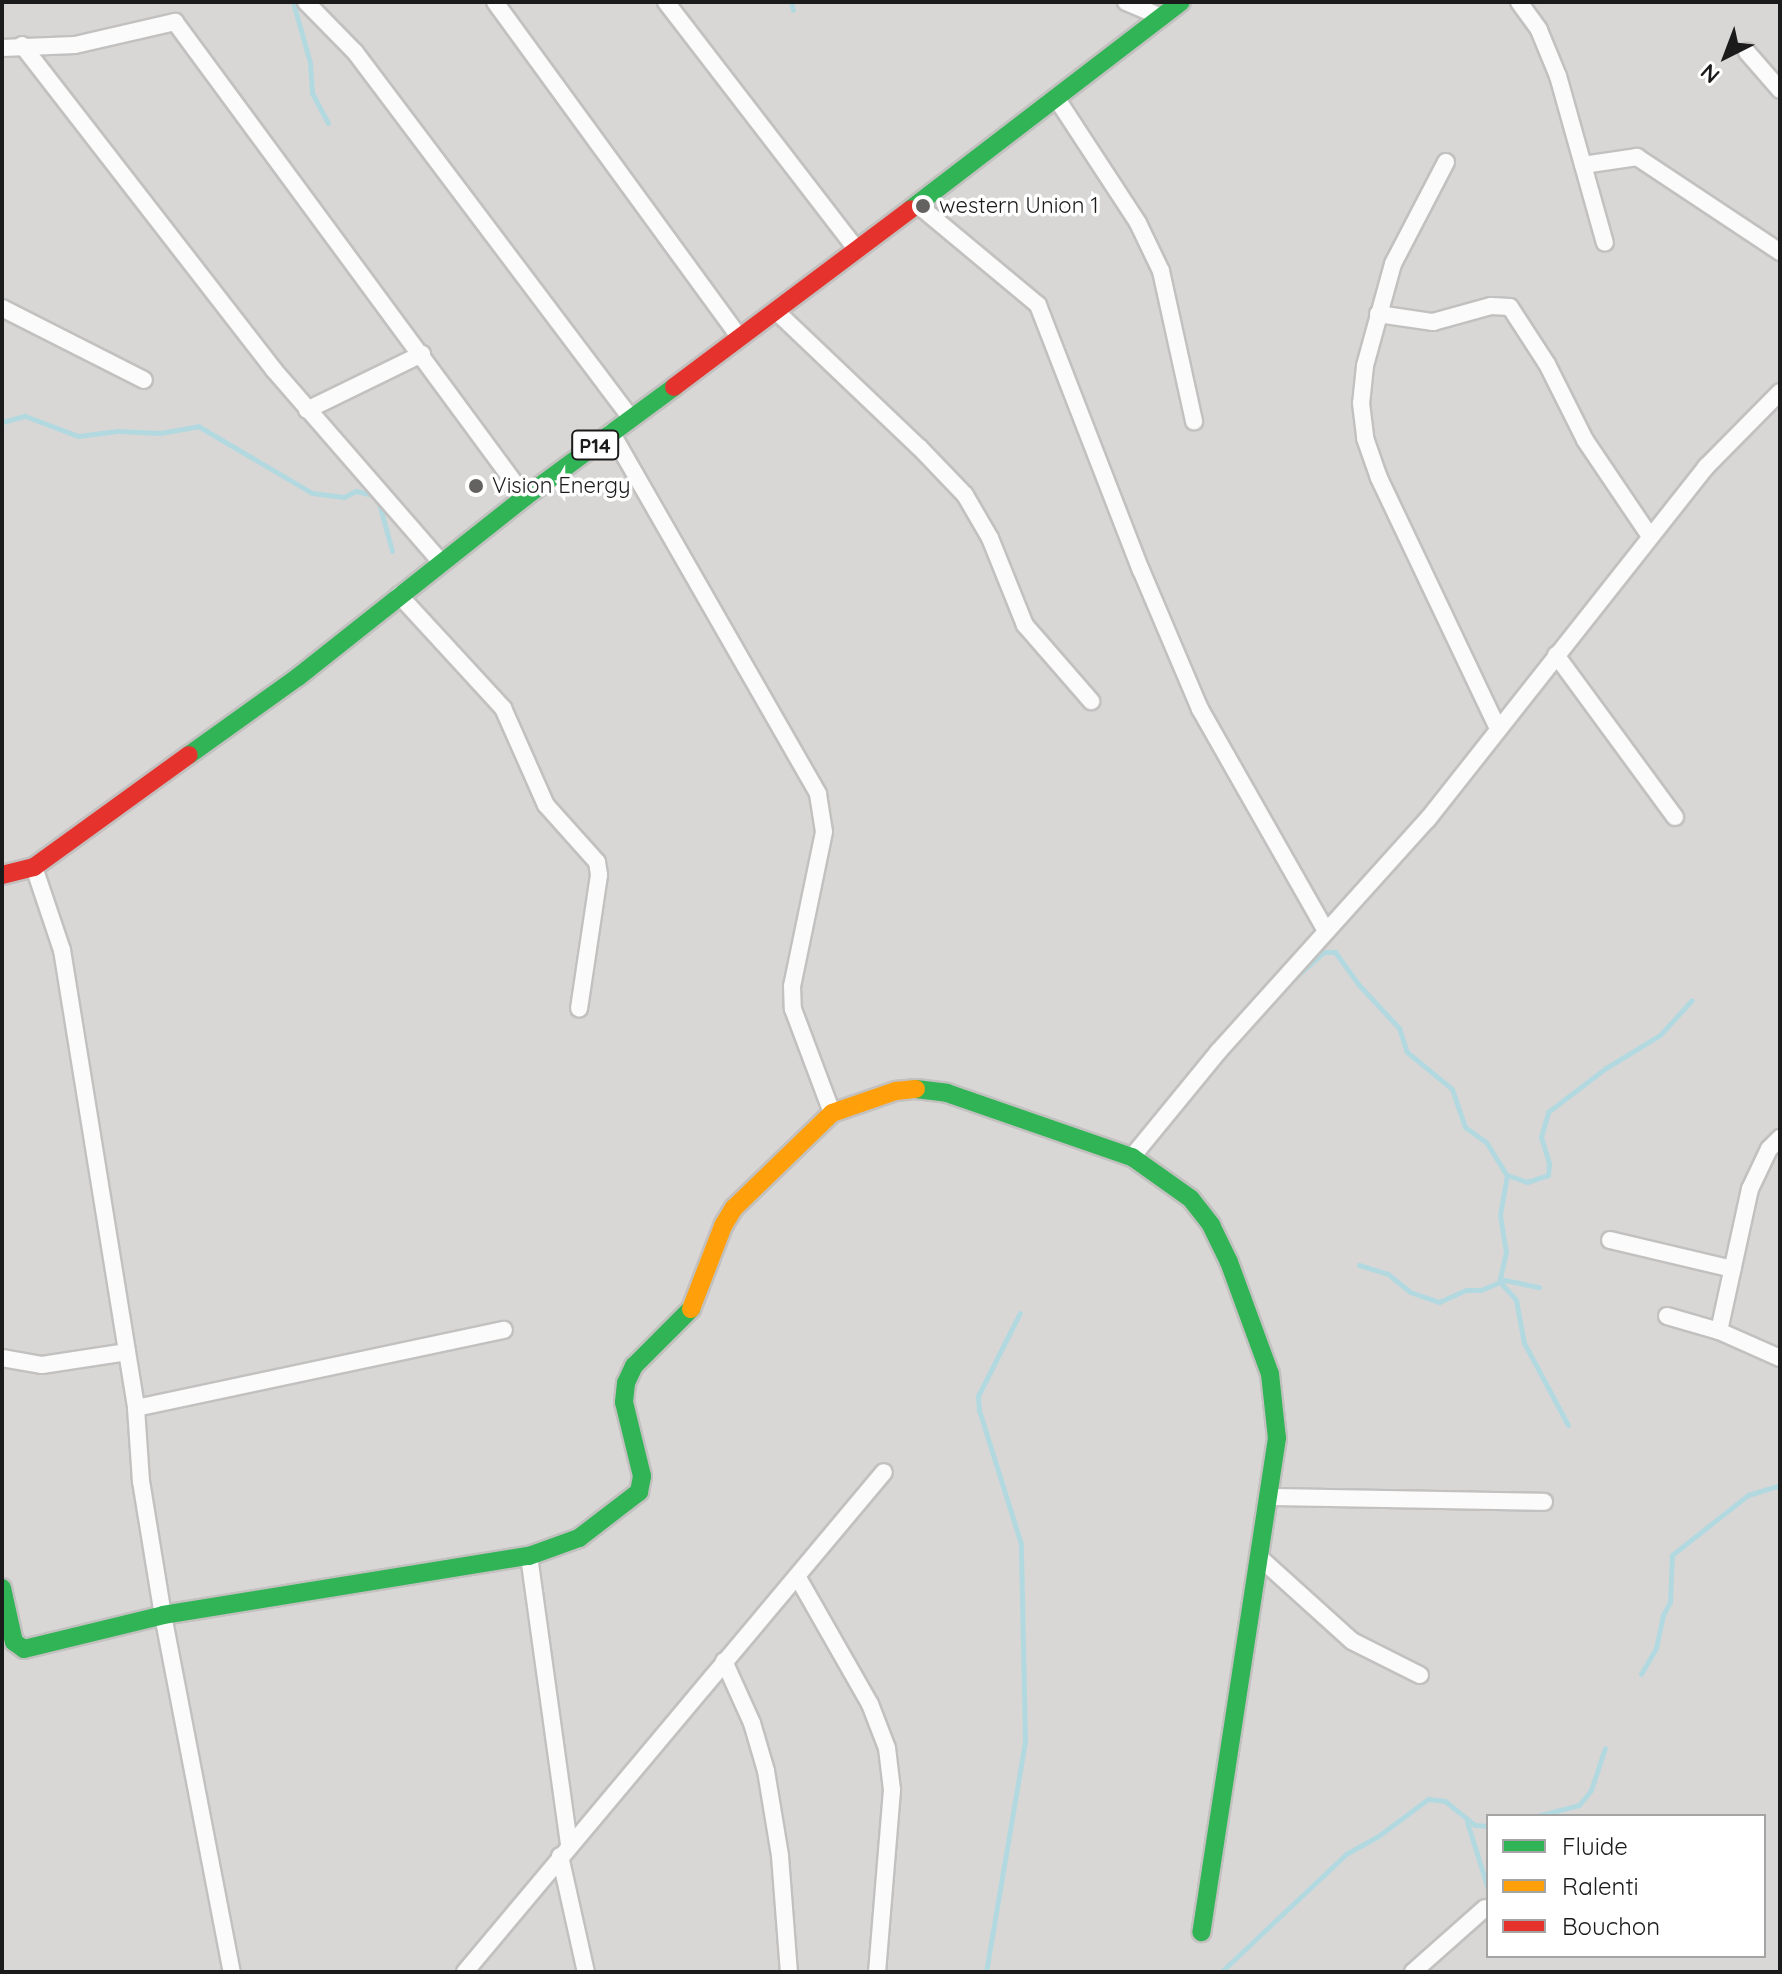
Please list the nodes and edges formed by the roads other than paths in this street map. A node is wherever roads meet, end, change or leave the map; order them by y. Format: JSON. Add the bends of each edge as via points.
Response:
{"nodes":[{"id":1,"x":306,"y":2,"type":"edge"},
{"id":2,"x":495,"y":2,"type":"edge"},
{"id":3,"x":666,"y":2,"type":"edge"},
{"id":4,"x":1126,"y":2,"type":"edge"},
{"id":5,"x":1181,"y":2,"type":"edge"},
{"id":6,"x":1519,"y":2,"type":"edge"},
{"id":7,"x":1161,"y":17,"type":"junction"},
{"id":8,"x":22,"y":45,"type":"junction"},
{"id":9,"x":2,"y":48,"type":"edge"},
{"id":10,"x":1747,"y":52,"type":"dead end"},
{"id":11,"x":1780,"y":90,"type":"edge"},
{"id":12,"x":1057,"y":99,"type":"junction"},
{"id":13,"x":1446,"y":162,"type":"dead end"},
{"id":14,"x":1583,"y":165,"type":"junction"},
{"id":15,"x":918,"y":205,"type":"junction"},
{"id":16,"x":1605,"y":243,"type":"dead end"},
{"id":17,"x":856,"y":249,"type":"junction"},
{"id":18,"x":1780,"y":252,"type":"edge"},
{"id":19,"x":2,"y":308,"type":"edge"},
{"id":20,"x":777,"y":312,"type":"junction"},
{"id":21,"x":1378,"y":314,"type":"junction"},
{"id":22,"x":740,"y":338,"type":"junction"},
{"id":23,"x":422,"y":354,"type":"junction"},
{"id":24,"x":144,"y":380,"type":"dead end"},
{"id":25,"x":1780,"y":392,"type":"edge"},
{"id":26,"x":307,"y":410,"type":"junction"},
{"id":27,"x":631,"y":418,"type":"junction"},
{"id":28,"x":1194,"y":421,"type":"dead end"},
{"id":29,"x":611,"y":432,"type":"junction"},
{"id":30,"x":525,"y":497,"type":"junction"},
{"id":31,"x":1649,"y":535,"type":"junction"},
{"id":32,"x":441,"y":562,"type":"junction"},
{"id":33,"x":399,"y":595,"type":"junction"},
{"id":34,"x":1556,"y":655,"type":"junction"},
{"id":35,"x":1091,"y":701,"type":"dead end"},
{"id":36,"x":1498,"y":729,"type":"junction"},
{"id":37,"x":1675,"y":817,"type":"dead end"},
{"id":38,"x":34,"y":867,"type":"junction"},
{"id":39,"x":2,"y":875,"type":"edge"},
{"id":40,"x":1326,"y":931,"type":"junction"},
{"id":41,"x":579,"y":1009,"type":"dead end"},
{"id":42,"x":832,"y":1113,"type":"junction"},
{"id":43,"x":1780,"y":1138,"type":"edge"},
{"id":44,"x":1132,"y":1157,"type":"junction"},
{"id":45,"x":1610,"y":1240,"type":"dead end"},
{"id":46,"x":1733,"y":1269,"type":"junction"},
{"id":47,"x":1667,"y":1316,"type":"dead end"},
{"id":48,"x":504,"y":1330,"type":"dead end"},
{"id":49,"x":1719,"y":1331,"type":"junction"},
{"id":50,"x":127,"y":1352,"type":"junction"},
{"id":51,"x":2,"y":1358,"type":"edge"},
{"id":52,"x":1780,"y":1358,"type":"edge"},
{"id":53,"x":136,"y":1408,"type":"junction"},
{"id":54,"x":884,"y":1472,"type":"dead end"},
{"id":55,"x":1268,"y":1497,"type":"junction"},
{"id":56,"x":1544,"y":1502,"type":"dead end"},
{"id":57,"x":529,"y":1556,"type":"junction"},
{"id":58,"x":1259,"y":1557,"type":"junction"},
{"id":59,"x":797,"y":1576,"type":"junction"},
{"id":60,"x":2,"y":1588,"type":"edge"},
{"id":61,"x":163,"y":1615,"type":"junction"},
{"id":62,"x":724,"y":1661,"type":"junction"},
{"id":63,"x":1420,"y":1675,"type":"dead end"},
{"id":64,"x":565,"y":1850,"type":"junction"},
{"id":65,"x":1485,"y":1908,"type":"dead end"},
{"id":66,"x":1201,"y":1932,"type":"dead end"},
{"id":67,"x":232,"y":1972,"type":"edge"},
{"id":68,"x":465,"y":1972,"type":"edge"},
{"id":69,"x":586,"y":1972,"type":"edge"},
{"id":70,"x":789,"y":1972,"type":"edge"},
{"id":71,"x":877,"y":1972,"type":"edge"},
{"id":72,"x":1413,"y":1972,"type":"edge"}],
"edges":[{"from":1,"to":27,"type":"street","via":[[355,52]]},
{"from":2,"to":22,"type":"street"},
{"from":3,"to":17,"type":"street"},
{"from":4,"to":7,"type":"street"},
{"from":5,"to":7,"type":"street","number":"P14"},
{"from":6,"to":14,"type":"street","via":[[1539,30],[1558,76]]},
{"from":7,"to":12,"type":"street","number":"P14"},
{"from":8,"to":9,"type":"street"},
{"from":8,"to":23,"type":"street","via":[[75,45],[175,22]]},
{"from":8,"to":26,"type":"street"},
{"from":10,"to":11,"type":"street"},
{"from":12,"to":15,"type":"street","number":"P14"},
{"from":12,"to":28,"type":"street","via":[[1138,223],[1161,271]]},
{"from":13,"to":21,"type":"street","via":[[1406,233]]},
{"from":14,"to":16,"type":"street"},
{"from":14,"to":18,"type":"street","via":[[1637,157]]},
{"from":15,"to":17,"type":"street","number":"P14"},
{"from":15,"to":40,"type":"street","via":[[1038,305],[1200,709]]},
{"from":17,"to":20,"type":"street","number":"P14"},
{"from":19,"to":24,"type":"street"},
{"from":20,"to":22,"type":"street","number":"P14"},
{"from":20,"to":35,"type":"street","via":[[965,495],[990,538],[1025,625]]},
{"from":21,"to":31,"type":"street","via":[[1433,322],[1491,306],[1510,307],[1547,364],[1585,440]]},
{"from":21,"to":36,"type":"street","via":[[1361,403],[1365,438]]},
{"from":22,"to":27,"type":"street","number":"P14"},
{"from":23,"to":26,"type":"street"},
{"from":23,"to":30,"type":"street"},
{"from":25,"to":31,"type":"street","via":[[1745,424]]},
{"from":26,"to":32,"type":"street"},
{"from":27,"to":29,"type":"street","number":"P14"},
{"from":29,"to":30,"type":"street","number":"P14"},
{"from":29,"to":42,"type":"street","via":[[818,794],[824,832],[792,986],[793,1009]]},
{"from":30,"to":32,"type":"street","number":"P14"},
{"from":31,"to":34,"type":"street"},
{"from":32,"to":33,"type":"street","number":"P14"},
{"from":33,"to":38,"type":"street","number":"P14","via":[[298,677]]},
{"from":33,"to":41,"type":"street","via":[[503,708],[546,805],[597,862]]},
{"from":34,"to":36,"type":"street"},
{"from":34,"to":37,"type":"street"},
{"from":36,"to":40,"type":"street","via":[[1428,819]]},
{"from":38,"to":39,"type":"street","number":"P14"},
{"from":38,"to":50,"type":"street","via":[[62,950]]},
{"from":40,"to":44,"type":"street"},
{"from":42,"to":44,"type":"street","via":[[896,1091],[920,1089],[947,1093]]},
{"from":42,"to":57,"type":"street","via":[[734,1208],[689,1311],[634,1366],[624,1402],[642,1476],[639,1492],[579,1538]]},
{"from":43,"to":46,"type":"street","via":[[1750,1189]]},
{"from":44,"to":55,"type":"street","via":[[1191,1199],[1229,1262],[1270,1374],[1276,1406]]},
{"from":45,"to":46,"type":"street"},
{"from":46,"to":49,"type":"street"},
{"from":47,"to":49,"type":"street"},
{"from":48,"to":53,"type":"street"},
{"from":49,"to":52,"type":"street"},
{"from":50,"to":51,"type":"street","via":[[42,1365]]},
{"from":50,"to":53,"type":"street"},
{"from":53,"to":61,"type":"street","via":[[141,1481]]},
{"from":54,"to":59,"type":"street"},
{"from":55,"to":56,"type":"street"},
{"from":55,"to":58,"type":"street"},
{"from":57,"to":61,"type":"street"},
{"from":57,"to":64,"type":"street"},
{"from":58,"to":63,"type":"street","via":[[1352,1641]]},
{"from":58,"to":66,"type":"street"},
{"from":59,"to":62,"type":"street"},
{"from":59,"to":71,"type":"street","via":[[870,1704],[887,1748],[890,1847]]},
{"from":60,"to":61,"type":"street","via":[[14,1642],[24,1649]]},
{"from":61,"to":67,"type":"street"},
{"from":62,"to":64,"type":"street"},
{"from":62,"to":70,"type":"street","via":[[752,1723],[766,1771],[780,1856]]},
{"from":64,"to":68,"type":"street"},
{"from":64,"to":69,"type":"street"},
{"from":65,"to":72,"type":"street"}]}
